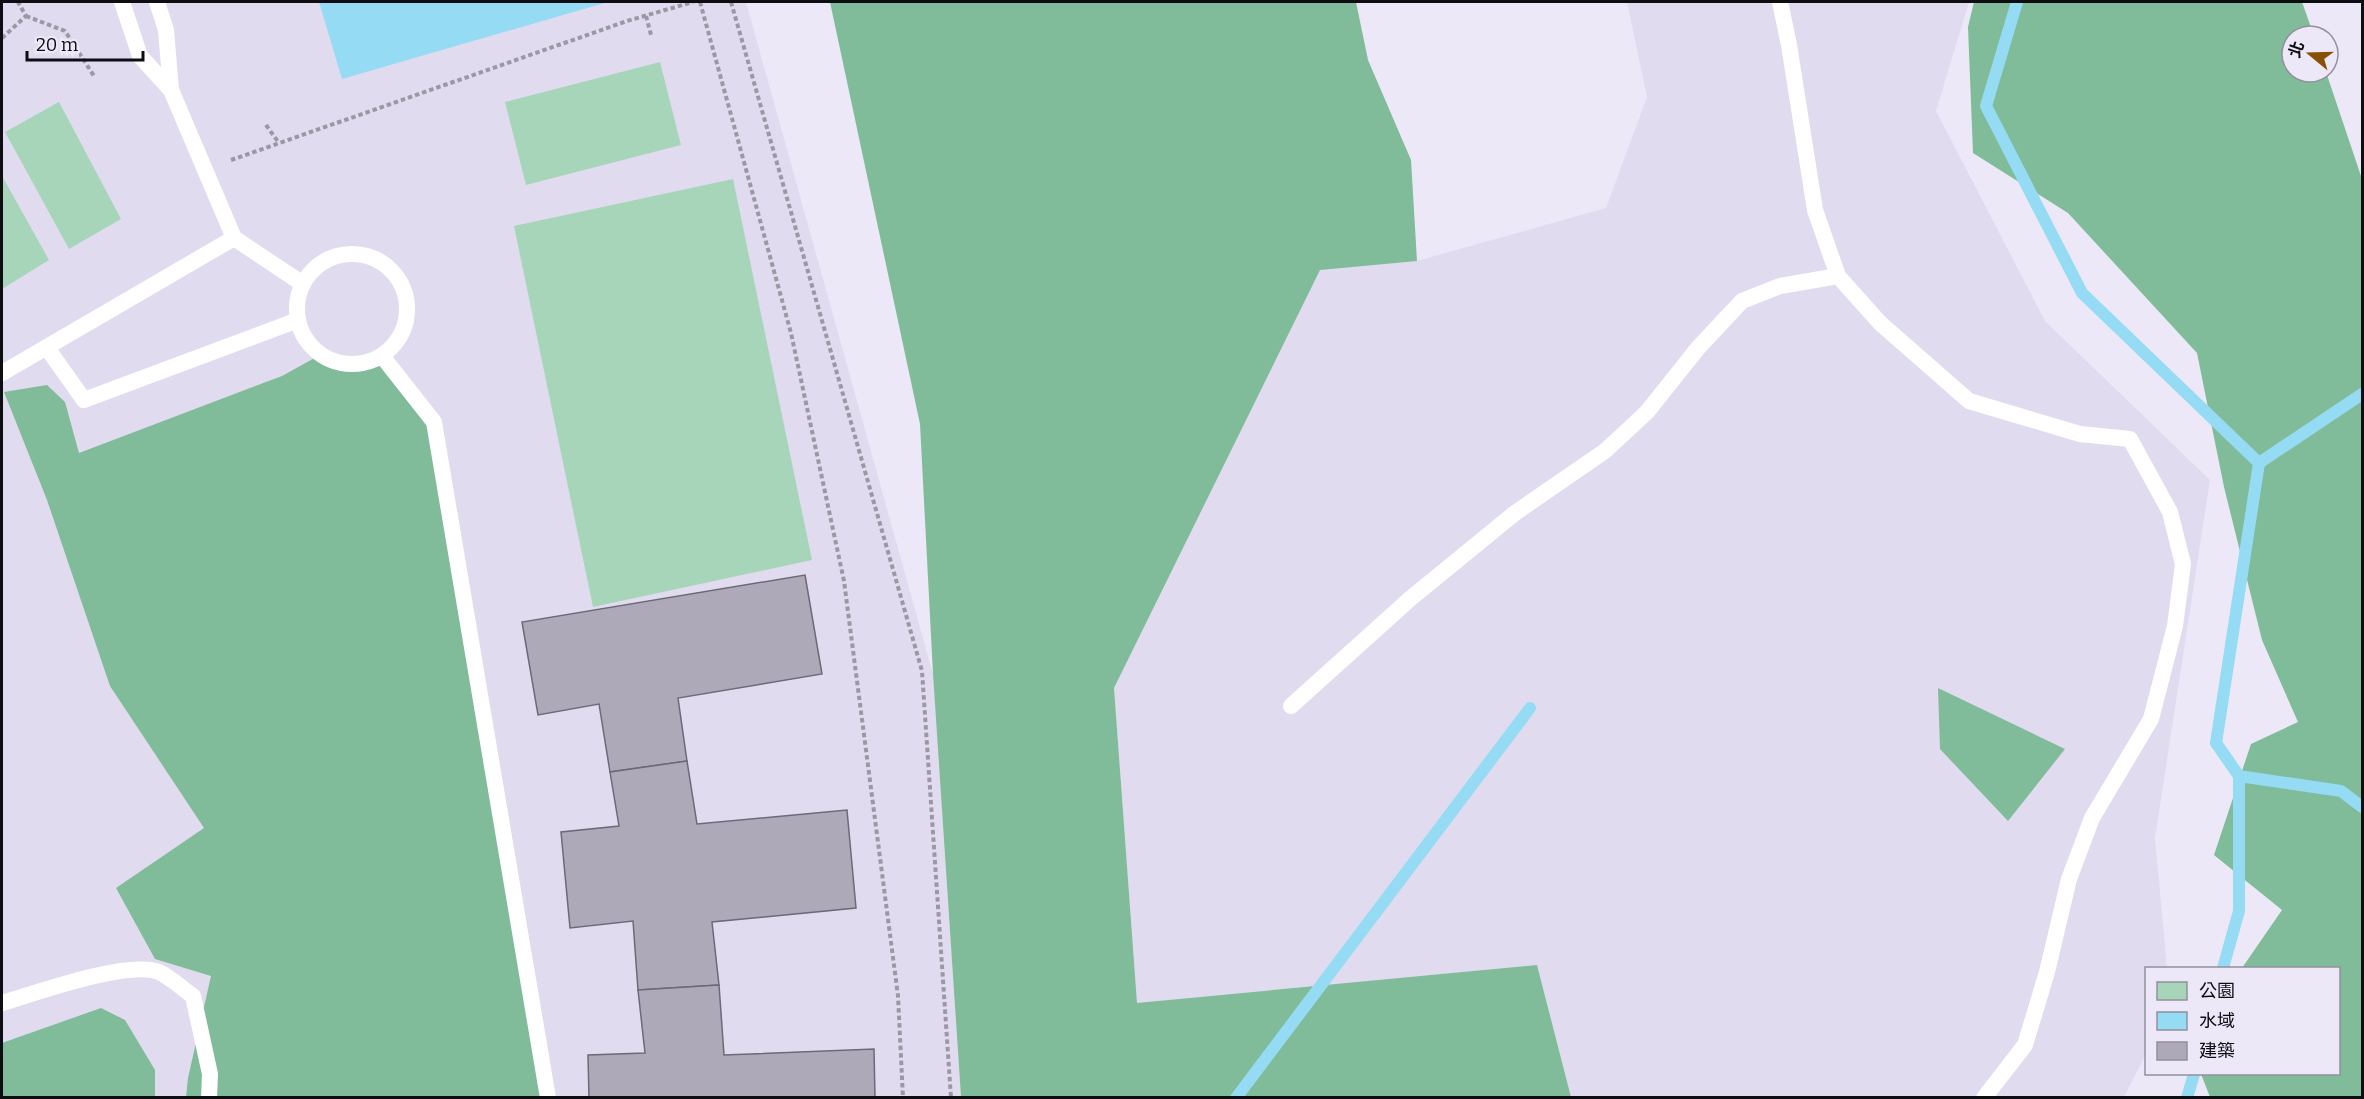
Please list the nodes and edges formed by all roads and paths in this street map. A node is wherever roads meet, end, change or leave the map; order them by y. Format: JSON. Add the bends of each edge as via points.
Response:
{"nodes":[{"id":1,"x":18,"y":2,"type":"edge"},
{"id":2,"x":122,"y":2,"type":"edge"},
{"id":3,"x":157,"y":2,"type":"edge"},
{"id":4,"x":693,"y":2,"type":"edge"},
{"id":5,"x":700,"y":2,"type":"edge"},
{"id":6,"x":731,"y":2,"type":"edge"},
{"id":7,"x":1780,"y":2,"type":"edge"},
{"id":8,"x":26,"y":16,"type":"junction"},
{"id":9,"x":646,"y":16,"type":"junction"},
{"id":10,"x":651,"y":35,"type":"dead end"},
{"id":11,"x":2,"y":38,"type":"edge"},
{"id":12,"x":93,"y":76,"type":"dead end"},
{"id":13,"x":171,"y":90,"type":"junction"},
{"id":14,"x":266,"y":125,"type":"dead end"},
{"id":15,"x":279,"y":143,"type":"junction"},
{"id":16,"x":205,"y":170,"type":"junction"},
{"id":17,"x":234,"y":238,"type":"junction"},
{"id":18,"x":1838,"y":276,"type":"junction"},
{"id":19,"x":303,"y":284,"type":"junction"},
{"id":20,"x":298,"y":320,"type":"junction"},
{"id":21,"x":47,"y":348,"type":"junction"},
{"id":22,"x":382,"y":356,"type":"junction"},
{"id":23,"x":2,"y":373,"type":"edge"},
{"id":24,"x":1291,"y":706,"type":"dead end"},
{"id":25,"x":2,"y":1003,"type":"edge"},
{"id":26,"x":209,"y":1098,"type":"edge"},
{"id":27,"x":548,"y":1098,"type":"edge"},
{"id":28,"x":903,"y":1098,"type":"edge"},
{"id":29,"x":951,"y":1098,"type":"edge"},
{"id":30,"x":1984,"y":1098,"type":"edge"}],
"edges":[{"from":1,"to":8,"type":"path"},
{"from":2,"to":13,"type":"lane","via":[[140,56]]},
{"from":3,"to":13,"type":"lane","via":[[166,30]]},
{"from":4,"to":9,"type":"path"},
{"from":5,"to":28,"type":"path","via":[[791,333],[844,581],[898,996]]},
{"from":6,"to":29,"type":"path","via":[[922,671]]},
{"from":7,"to":18,"type":"lane","via":[[1815,210]]},
{"from":8,"to":11,"type":"path"},
{"from":8,"to":12,"type":"path","via":[[65,31]]},
{"from":9,"to":10,"type":"path"},
{"from":9,"to":15,"type":"path"},
{"from":13,"to":16,"type":"lane"},
{"from":14,"to":15,"type":"path"},
{"from":15,"to":16,"type":"path"},
{"from":16,"to":17,"type":"lane"},
{"from":17,"to":19,"type":"lane"},
{"from":17,"to":21,"type":"lane"},
{"from":18,"to":24,"type":"lane","via":[[1780,286],[1742,301],[1647,411],[1605,451],[1515,513]]},
{"from":18,"to":30,"type":"lane","via":[[1880,323],[1969,401],[2080,434],[2130,439],[2170,512],[2183,564],[2175,626],[2151,719],[2092,818],[2069,879],[2048,972],[2025,1045]]},
{"from":19,"to":20,"type":"lane","via":[[297,302]]},
{"from":19,"to":22,"type":"lane","via":[[329,258],[365,255],[382,262],[405,291],[407,309],[404,327]]},
{"from":20,"to":21,"type":"lane","via":[[84,400]]},
{"from":20,"to":22,"type":"lane","via":[[310,345],[337,363],[356,364]]},
{"from":21,"to":23,"type":"lane"},
{"from":22,"to":27,"type":"lane","via":[[434,422]]},
{"from":25,"to":26,"type":"lane","via":[[93,976],[128,970],[158,972],[193,996],[210,1074]]}]}
